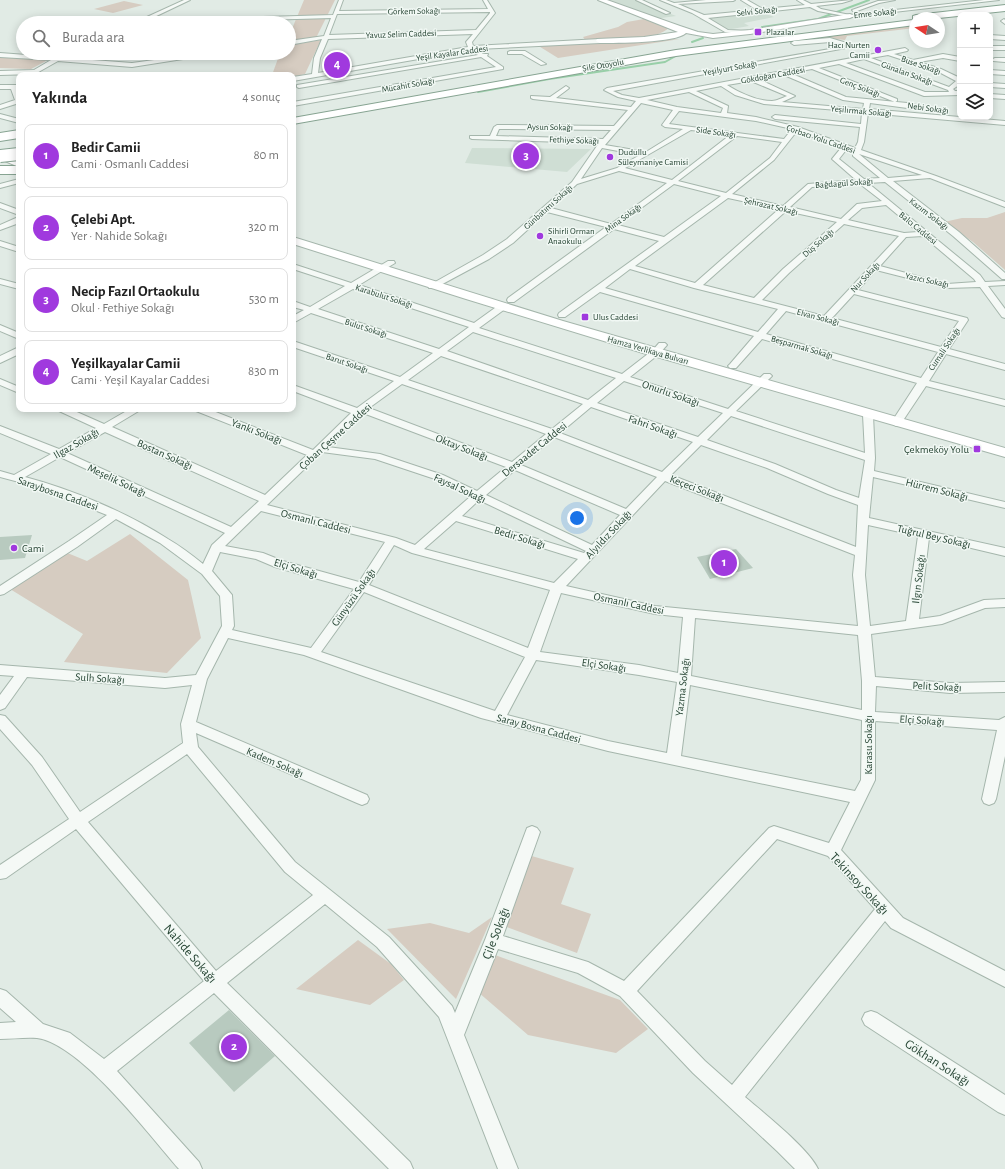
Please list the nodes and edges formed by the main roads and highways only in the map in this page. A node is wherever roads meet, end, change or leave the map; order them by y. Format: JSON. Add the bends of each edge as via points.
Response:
{"nodes":[{"id":1,"x":601,"y":0,"type":"edge"},
{"id":2,"x":853,"y":15,"type":"road end"},
{"id":3,"x":957,"y":16,"type":"edge"},
{"id":4,"x":993,"y":16,"type":"edge"},
{"id":5,"x":1005,"y":16,"type":"edge"},
{"id":6,"x":945,"y":17,"type":"edge"},
{"id":7,"x":945,"y":18,"type":"edge"},
{"id":8,"x":909,"y":19,"type":"edge"},
{"id":9,"x":652,"y":20,"type":"junction"},
{"id":10,"x":909,"y":23,"type":"edge"},
{"id":11,"x":677,"y":28,"type":"junction"},
{"id":12,"x":705,"y":34,"type":"junction"},
{"id":13,"x":669,"y":37,"type":"junction"},
{"id":14,"x":600,"y":41,"type":"road end"},
{"id":15,"x":372,"y":107,"type":"junction"},
{"id":16,"x":296,"y":114,"type":"edge"},
{"id":17,"x":296,"y":120,"type":"edge"},
{"id":18,"x":16,"y":124,"type":"edge"},
{"id":19,"x":296,"y":125,"type":"edge"},
{"id":20,"x":0,"y":132,"type":"edge"},
{"id":21,"x":16,"y":134,"type":"edge"},
{"id":22,"x":0,"y":137,"type":"edge"},
{"id":23,"x":16,"y":149,"type":"edge"},
{"id":24,"x":6,"y":155,"type":"edge"},
{"id":25,"x":16,"y":162,"type":"edge"},
{"id":26,"x":0,"y":170,"type":"edge"},
{"id":27,"x":16,"y":170,"type":"edge"},
{"id":28,"x":296,"y":233,"type":"edge"},
{"id":29,"x":296,"y":241,"type":"edge"},
{"id":30,"x":387,"y":266,"type":"junction"},
{"id":31,"x":506,"y":303,"type":"junction"},
{"id":32,"x":659,"y":349,"type":"junction"},
{"id":33,"x":764,"y":379,"type":"junction"},
{"id":34,"x":900,"y":419,"type":"junction"},
{"id":35,"x":1005,"y":445,"type":"edge"},
{"id":36,"x":1005,"y":453,"type":"edge"}],
"edges":[{"from":1,"to":9,"type":"main road"},
{"from":2,"to":12,"type":"main road","name":"Emre Sokağı","via":[[750,32]]},
{"from":3,"to":7,"type":"highway"},
{"from":4,"to":5,"type":"highway","name":"Şile Otoyolu"},
{"from":5,"to":6,"type":"highway","name":"Şile Otoyolu"},
{"from":8,"to":16,"type":"highway","name":"Şile Otoyolu","via":[[666,49]]},
{"from":9,"to":11,"type":"main road"},
{"from":9,"to":12,"type":"main road"},
{"from":10,"to":15,"type":"highway","name":"Şile Otoyolu","via":[[683,52]]},
{"from":11,"to":12,"type":"main road"},
{"from":11,"to":13,"type":"main road","via":[[682,33]]},
{"from":12,"to":13,"type":"main road","name":"Yeşil Kayalar Caddesi"},
{"from":13,"to":14,"type":"main road","name":"Yeşil Kayalar Caddesi"},
{"from":15,"to":17,"type":"highway","name":"Şile Otoyolu"},
{"from":15,"to":19,"type":"highway"},
{"from":18,"to":20,"type":"highway"},
{"from":21,"to":22,"type":"highway"},
{"from":23,"to":24,"type":"highway"},
{"from":24,"to":25,"type":"main road"},
{"from":26,"to":27,"type":"highway"},
{"from":28,"to":30,"type":"main road","name":"Hamza Yerlikaya Bulvarı"},
{"from":29,"to":30,"type":"main road","name":"Hamza Yerlikaya Bulvarı"},
{"from":30,"to":31,"type":"main road","name":"Hamza Yerlikaya Bulvarı"},
{"from":31,"to":32,"type":"main road","name":"Hamza Yerlikaya Bulvarı"},
{"from":31,"to":32,"type":"main road","name":"Hamza Yerlikaya Bulvarı","via":[[562,315]]},
{"from":32,"to":33,"type":"main road","name":"Hamza Yerlikaya Bulvarı"},
{"from":32,"to":33,"type":"main road","name":"Hamza Yerlikaya Bulvarı","via":[[733,366]]},
{"from":33,"to":34,"type":"main road","name":"Hamza Yerlikaya Bulvarı"},
{"from":33,"to":34,"type":"main road","name":"Hamza Yerlikaya Bulvarı","via":[[868,415]]},
{"from":34,"to":35,"type":"main road","name":"Hamza Yerlikaya Bulvarı"},
{"from":34,"to":36,"type":"main road","name":"Hamza Yerlikaya Bulvarı"}]}
